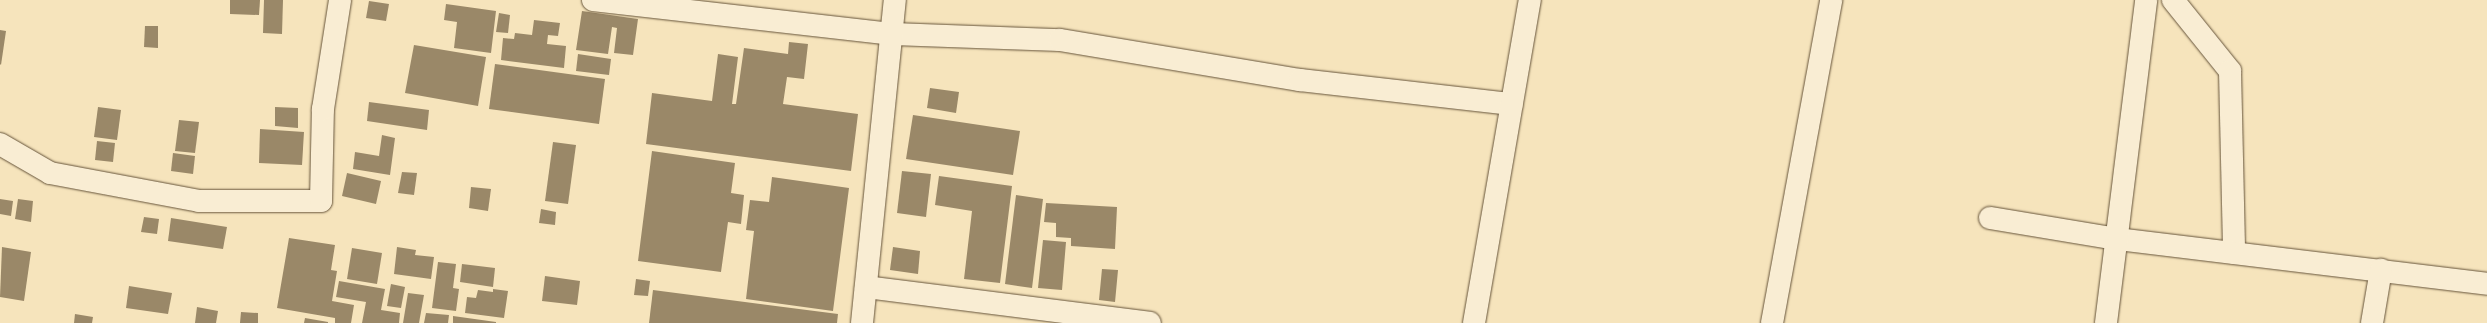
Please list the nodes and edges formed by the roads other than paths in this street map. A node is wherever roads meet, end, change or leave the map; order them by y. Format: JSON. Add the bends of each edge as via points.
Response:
{"nodes":[{"id":1,"x":340,"y":0,"type":"edge"},
{"id":2,"x":592,"y":0,"type":"edge"},
{"id":3,"x":895,"y":0,"type":"edge"},
{"id":4,"x":1530,"y":0,"type":"edge"},
{"id":5,"x":1831,"y":0,"type":"edge"},
{"id":6,"x":2146,"y":0,"type":"edge"},
{"id":7,"x":2173,"y":0,"type":"edge"},
{"id":8,"x":893,"y":34,"type":"junction"},
{"id":9,"x":1512,"y":104,"type":"junction"},
{"id":10,"x":0,"y":144,"type":"edge"},
{"id":11,"x":1990,"y":218,"type":"dead end"},
{"id":12,"x":2117,"y":239,"type":"junction"},
{"id":13,"x":2234,"y":253,"type":"junction"},
{"id":14,"x":2381,"y":270,"type":"junction"},
{"id":15,"x":2487,"y":284,"type":"edge"},
{"id":16,"x":866,"y":287,"type":"junction"},
{"id":17,"x":862,"y":323,"type":"edge"},
{"id":18,"x":1150,"y":323,"type":"edge"},
{"id":19,"x":1474,"y":323,"type":"edge"},
{"id":20,"x":1772,"y":323,"type":"edge"},
{"id":21,"x":2106,"y":323,"type":"edge"},
{"id":22,"x":2372,"y":323,"type":"edge"}],
"edges":[{"from":1,"to":10,"type":"street","via":[[323,110],[321,201],[198,201],[50,173]]},
{"from":2,"to":8,"type":"street"},
{"from":3,"to":8,"type":"street"},
{"from":4,"to":9,"type":"street"},
{"from":5,"to":20,"type":"street"},
{"from":6,"to":12,"type":"street"},
{"from":7,"to":13,"type":"street","via":[[2230,71]]},
{"from":8,"to":9,"type":"street","via":[[1060,40],[1300,80]]},
{"from":8,"to":16,"type":"street"},
{"from":9,"to":19,"type":"street"},
{"from":11,"to":12,"type":"street"},
{"from":12,"to":13,"type":"street"},
{"from":12,"to":21,"type":"street"},
{"from":13,"to":14,"type":"street"},
{"from":14,"to":15,"type":"street"},
{"from":14,"to":22,"type":"street"},
{"from":16,"to":17,"type":"street"},
{"from":16,"to":18,"type":"street"}]}
